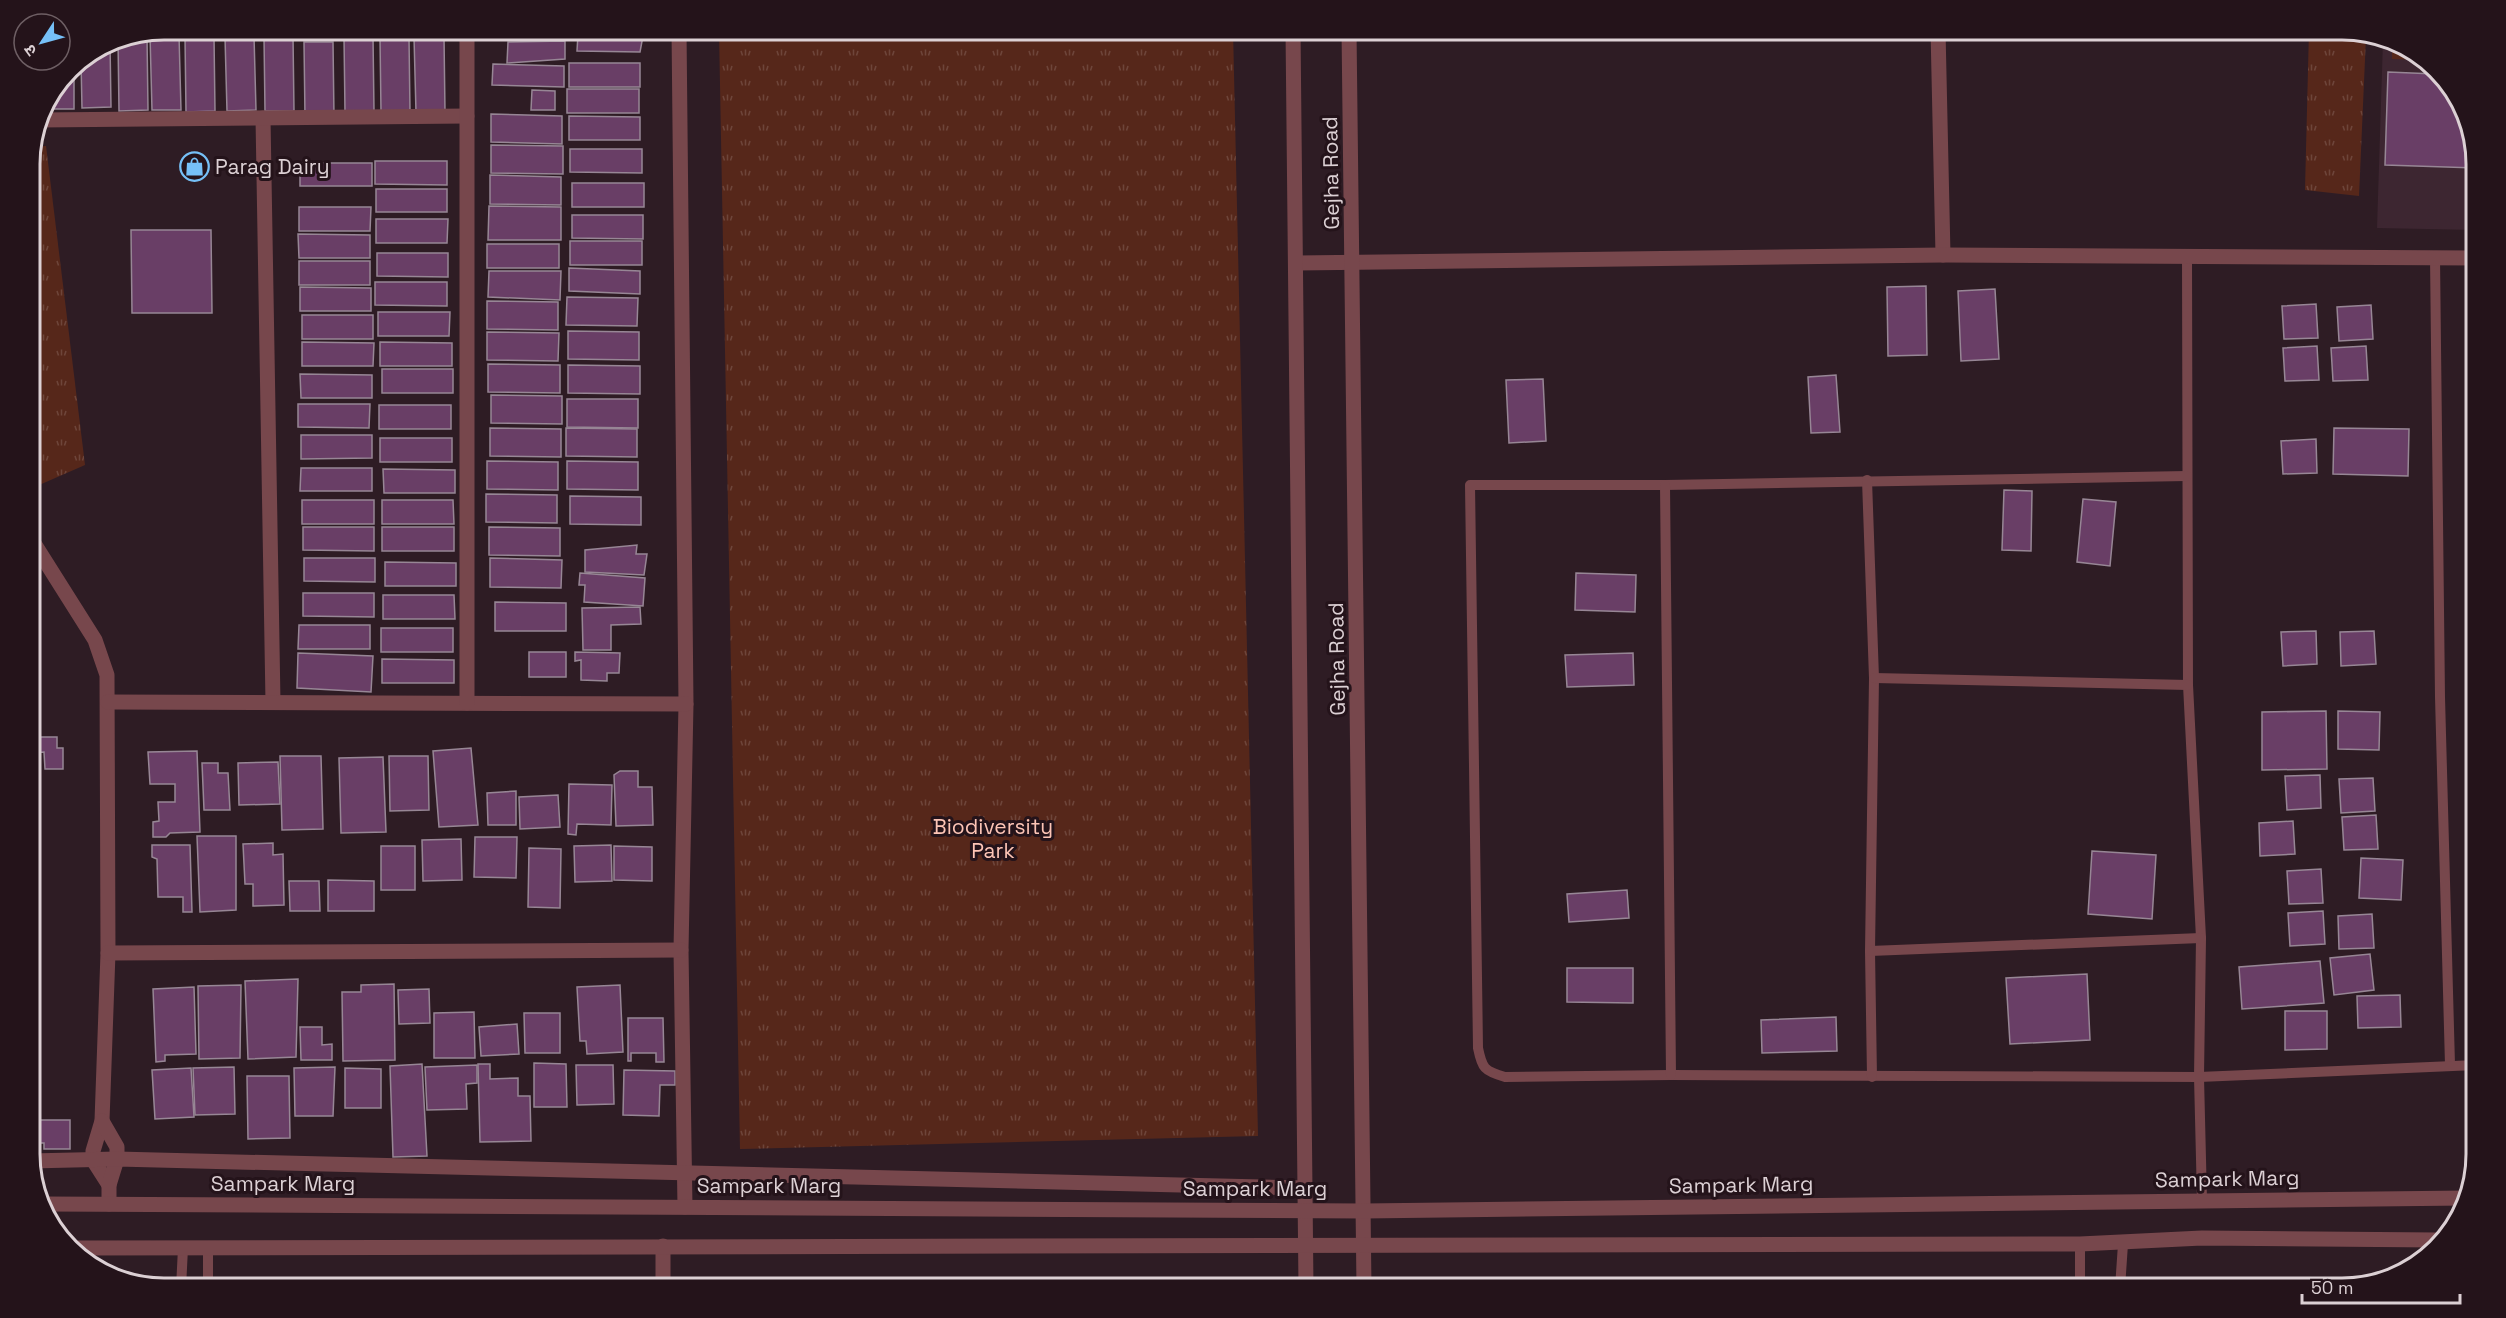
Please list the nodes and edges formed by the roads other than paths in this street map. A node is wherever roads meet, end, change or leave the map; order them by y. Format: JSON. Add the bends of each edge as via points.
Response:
{"nodes":[{"id":1,"x":467,"y":40,"type":"edge"},
{"id":2,"x":679,"y":40,"type":"edge"},
{"id":3,"x":1293,"y":40,"type":"edge"},
{"id":4,"x":1349,"y":40,"type":"edge"},
{"id":5,"x":1938,"y":40,"type":"edge"},
{"id":6,"x":467,"y":116,"type":"junction"},
{"id":7,"x":263,"y":118,"type":"junction"},
{"id":8,"x":49,"y":120,"type":"edge"},
{"id":9,"x":1943,"y":255,"type":"junction"},
{"id":10,"x":2435,"y":257,"type":"junction"},
{"id":11,"x":2187,"y":258,"type":"junction"},
{"id":12,"x":2465,"y":258,"type":"edge"},
{"id":13,"x":1297,"y":263,"type":"junction"},
{"id":14,"x":1353,"y":263,"type":"junction"},
{"id":15,"x":2187,"y":476,"type":"junction"},
{"id":16,"x":1867,"y":480,"type":"junction"},
{"id":17,"x":1665,"y":485,"type":"junction"},
{"id":18,"x":41,"y":554,"type":"edge"},
{"id":19,"x":1874,"y":678,"type":"junction"},
{"id":20,"x":2188,"y":685,"type":"junction"},
{"id":21,"x":108,"y":702,"type":"junction"},
{"id":22,"x":273,"y":702,"type":"junction"},
{"id":23,"x":467,"y":703,"type":"junction"},
{"id":24,"x":686,"y":704,"type":"junction"},
{"id":25,"x":2201,"y":938,"type":"junction"},
{"id":26,"x":681,"y":950,"type":"junction"},
{"id":27,"x":1870,"y":951,"type":"junction"},
{"id":28,"x":108,"y":952,"type":"junction"},
{"id":29,"x":2450,"y":1065,"type":"junction"},
{"id":30,"x":2466,"y":1065,"type":"edge"},
{"id":31,"x":1671,"y":1075,"type":"junction"},
{"id":32,"x":1872,"y":1077,"type":"junction"},
{"id":33,"x":2199,"y":1077,"type":"junction"},
{"id":34,"x":102,"y":1121,"type":"junction"},
{"id":35,"x":117,"y":1159,"type":"junction"},
{"id":36,"x":93,"y":1160,"type":"junction"},
{"id":37,"x":41,"y":1161,"type":"edge"},
{"id":38,"x":683,"y":1175,"type":"junction"},
{"id":39,"x":109,"y":1185,"type":"junction"},
{"id":40,"x":1305,"y":1188,"type":"junction"},
{"id":41,"x":2457,"y":1198,"type":"edge"},
{"id":42,"x":2202,"y":1200,"type":"junction"},
{"id":43,"x":51,"y":1204,"type":"edge"},
{"id":44,"x":109,"y":1204,"type":"junction"},
{"id":45,"x":685,"y":1207,"type":"junction"},
{"id":46,"x":1306,"y":1210,"type":"junction"},
{"id":47,"x":1364,"y":1211,"type":"junction"},
{"id":48,"x":2430,"y":1240,"type":"edge"},
{"id":49,"x":1306,"y":1244,"type":"junction"},
{"id":50,"x":2080,"y":1244,"type":"junction"},
{"id":51,"x":2123,"y":1244,"type":"junction"},
{"id":52,"x":1364,"y":1245,"type":"junction"},
{"id":53,"x":663,"y":1246,"type":"junction"},
{"id":54,"x":84,"y":1248,"type":"edge"},
{"id":55,"x":183,"y":1248,"type":"junction"},
{"id":56,"x":208,"y":1248,"type":"junction"},
{"id":57,"x":182,"y":1278,"type":"edge"},
{"id":58,"x":208,"y":1278,"type":"edge"},
{"id":59,"x":663,"y":1278,"type":"edge"},
{"id":60,"x":1306,"y":1278,"type":"edge"},
{"id":61,"x":1364,"y":1278,"type":"edge"},
{"id":62,"x":2080,"y":1278,"type":"edge"},
{"id":63,"x":2121,"y":1278,"type":"edge"}],
"edges":[{"from":1,"to":6,"type":"street"},
{"from":2,"to":24,"type":"street"},
{"from":3,"to":13,"type":"street","name":"Gejha Road"},
{"from":4,"to":14,"type":"street","name":"Gejha Road"},
{"from":5,"to":9,"type":"street"},
{"from":6,"to":7,"type":"street"},
{"from":6,"to":23,"type":"street"},
{"from":7,"to":8,"type":"street"},
{"from":7,"to":22,"type":"street"},
{"from":9,"to":11,"type":"street"},
{"from":9,"to":14,"type":"street"},
{"from":10,"to":11,"type":"street"},
{"from":10,"to":12,"type":"street"},
{"from":10,"to":29,"type":"lane","via":[[2440,697]]},
{"from":11,"to":15,"type":"lane"},
{"from":13,"to":14,"type":"street"},
{"from":13,"to":40,"type":"street","name":"Gejha Road"},
{"from":14,"to":47,"type":"street","name":"Gejha Road"},
{"from":15,"to":16,"type":"lane"},
{"from":15,"to":20,"type":"lane"},
{"from":16,"to":17,"type":"lane"},
{"from":16,"to":19,"type":"lane"},
{"from":17,"to":31,"type":"lane"},
{"from":17,"to":31,"type":"lane","via":[[1470,485],[1481,1064],[1490,1073],[1504,1077]]},
{"from":18,"to":21,"type":"street","via":[[95,640],[105,665]]},
{"from":19,"to":20,"type":"lane"},
{"from":19,"to":27,"type":"lane"},
{"from":20,"to":25,"type":"lane"},
{"from":21,"to":22,"type":"street"},
{"from":21,"to":28,"type":"street"},
{"from":22,"to":23,"type":"street"},
{"from":23,"to":24,"type":"street"},
{"from":24,"to":26,"type":"street"},
{"from":25,"to":27,"type":"lane"},
{"from":25,"to":33,"type":"lane"},
{"from":26,"to":28,"type":"street"},
{"from":26,"to":38,"type":"street"},
{"from":27,"to":32,"type":"lane"},
{"from":28,"to":34,"type":"street"},
{"from":29,"to":30,"type":"lane"},
{"from":29,"to":33,"type":"lane"},
{"from":31,"to":32,"type":"lane"},
{"from":32,"to":33,"type":"lane"},
{"from":33,"to":42,"type":"lane"},
{"from":34,"to":35,"type":"street","via":[[117,1147]]},
{"from":34,"to":36,"type":"street"},
{"from":35,"to":36,"type":"street"},
{"from":35,"to":38,"type":"street"},
{"from":35,"to":39,"type":"street"},
{"from":36,"to":37,"type":"street"},
{"from":36,"to":39,"type":"street"},
{"from":38,"to":40,"type":"street"},
{"from":38,"to":45,"type":"street"},
{"from":39,"to":44,"type":"street"},
{"from":40,"to":46,"type":"street","name":"Gejha Road"},
{"from":41,"to":42,"type":"street","name":"Sampark Marg"},
{"from":42,"to":47,"type":"street","name":"Sampark Marg"},
{"from":43,"to":44,"type":"street","name":"Sampark Marg"},
{"from":44,"to":45,"type":"street","name":"Sampark Marg"},
{"from":45,"to":46,"type":"street","name":"Sampark Marg"},
{"from":46,"to":47,"type":"street","name":"Sampark Marg"},
{"from":46,"to":49,"type":"street","name":"Gejha Road"},
{"from":47,"to":52,"type":"street","name":"Gejha Road"},
{"from":48,"to":51,"type":"street","via":[[2202,1238]]},
{"from":49,"to":52,"type":"street"},
{"from":49,"to":53,"type":"street"},
{"from":49,"to":60,"type":"street","name":"Gejha Road"},
{"from":50,"to":51,"type":"street"},
{"from":50,"to":52,"type":"street"},
{"from":50,"to":62,"type":"lane"},
{"from":51,"to":63,"type":"lane"},
{"from":52,"to":61,"type":"street","name":"Gejha Road"},
{"from":53,"to":56,"type":"street"},
{"from":53,"to":59,"type":"street"},
{"from":54,"to":55,"type":"street"},
{"from":55,"to":56,"type":"street"},
{"from":55,"to":57,"type":"lane"},
{"from":56,"to":58,"type":"lane"}]}
